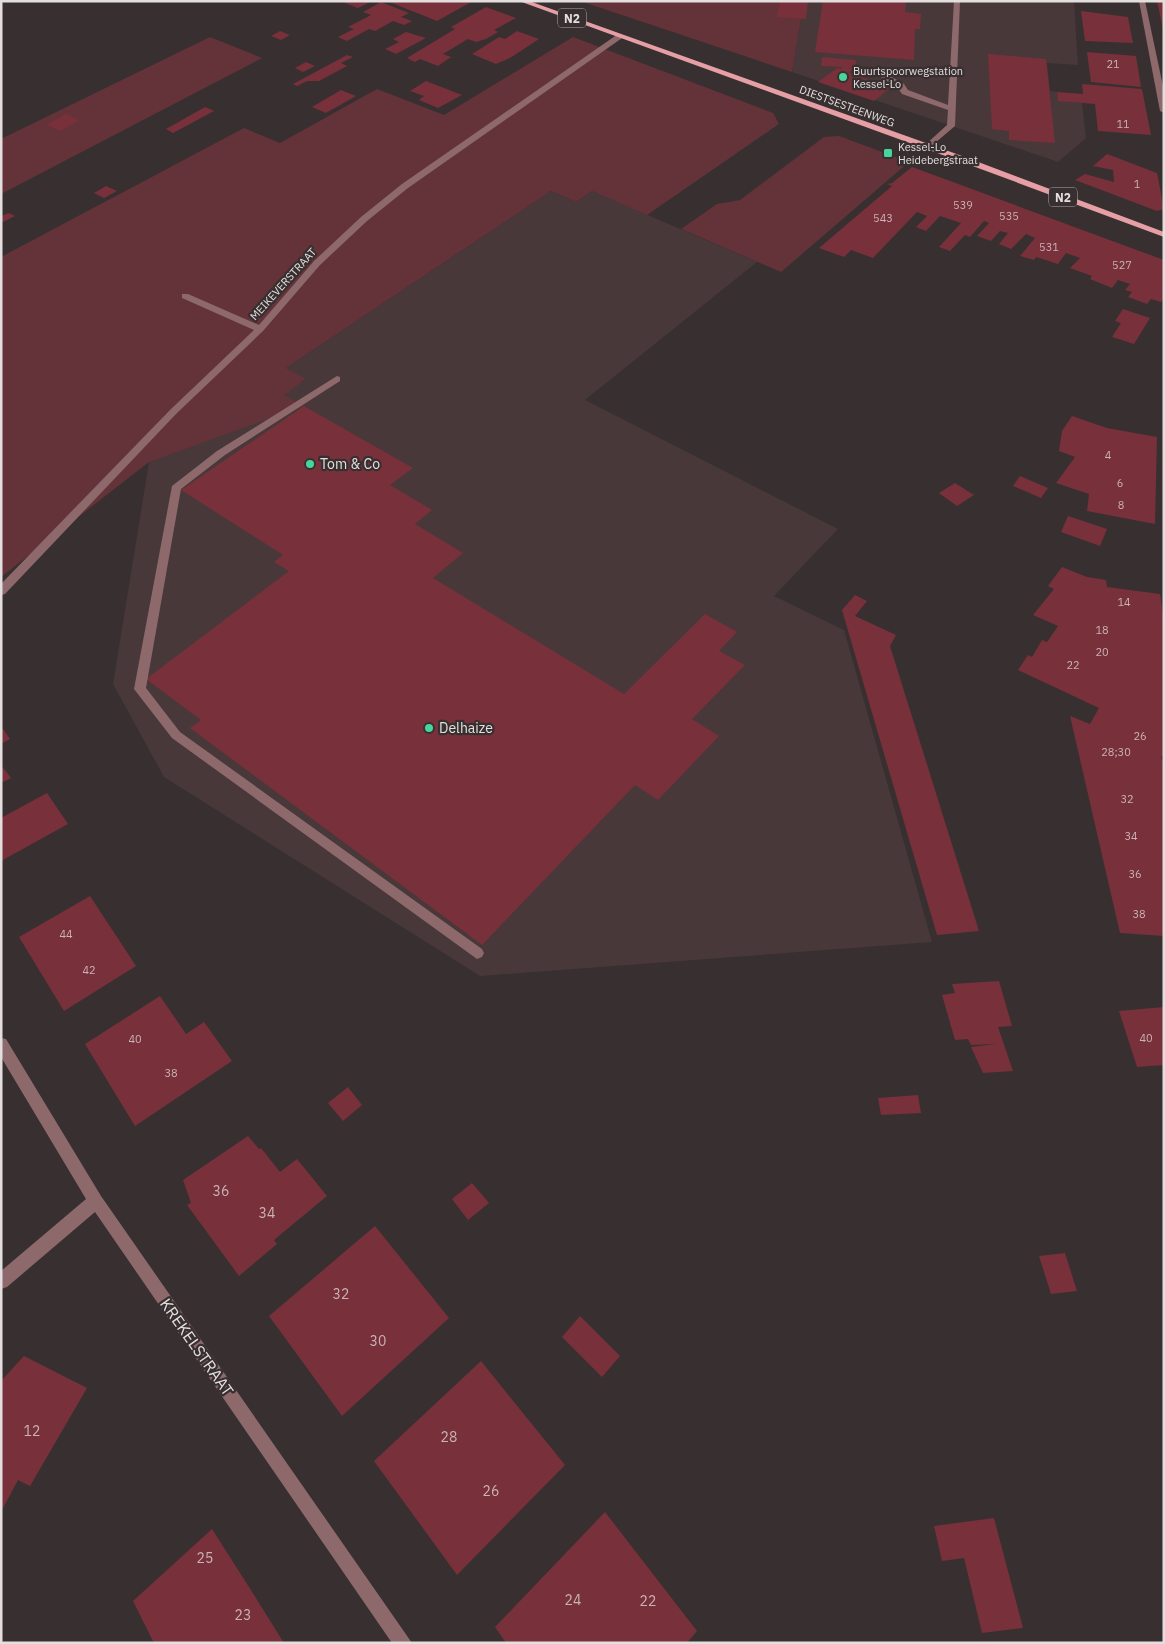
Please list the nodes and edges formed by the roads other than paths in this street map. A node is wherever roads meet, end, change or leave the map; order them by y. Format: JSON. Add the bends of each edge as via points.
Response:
{"nodes":[{"id":1,"x":522,"y":1,"type":"edge"},
{"id":2,"x":957,"y":1,"type":"edge"},
{"id":3,"x":1142,"y":1,"type":"edge"},
{"id":4,"x":621,"y":36,"type":"junction"},
{"id":5,"x":880,"y":74,"type":"dead end"},
{"id":6,"x":952,"y":109,"type":"junction"},
{"id":7,"x":1164,"y":111,"type":"edge"},
{"id":8,"x":928,"y":147,"type":"junction"},
{"id":9,"x":1164,"y":235,"type":"edge"},
{"id":10,"x":185,"y":296,"type":"dead end"},
{"id":11,"x":260,"y":329,"type":"junction"},
{"id":12,"x":337,"y":379,"type":"dead end"},
{"id":13,"x":1,"y":592,"type":"edge"},
{"id":14,"x":477,"y":953,"type":"dead end"},
{"id":15,"x":1,"y":1044,"type":"edge"},
{"id":16,"x":96,"y":1201,"type":"junction"},
{"id":17,"x":1,"y":1281,"type":"edge"},
{"id":18,"x":404,"y":1643,"type":"edge"}],
"edges":[{"from":1,"to":4,"type":"main road","name":"DIESTSESTEENWEG","number":"N2"},
{"from":2,"to":6,"type":"street"},
{"from":3,"to":7,"type":"street"},
{"from":4,"to":8,"type":"main road","name":"DIESTSESTEENWEG","number":"N2"},
{"from":4,"to":11,"type":"street","name":"MEIKEVERSTRAAT","via":[[405,186],[364,219],[317,263]]},
{"from":5,"to":6,"type":"street","via":[[901,86],[905,92]]},
{"from":6,"to":8,"type":"street","via":[[951,126]]},
{"from":8,"to":9,"type":"main road","name":"DIESTSESTEENWEG","number":"N2"},
{"from":10,"to":11,"type":"street"},
{"from":11,"to":13,"type":"street","name":"MEIKEVERSTRAAT","via":[[173,412]]},
{"from":12,"to":14,"type":"street","via":[[221,453],[176,488],[140,689],[176,735]]},
{"from":15,"to":16,"type":"street","name":"KREKELSTRAAT"},
{"from":16,"to":17,"type":"street"},
{"from":16,"to":18,"type":"street","name":"KREKELSTRAAT"}]}
